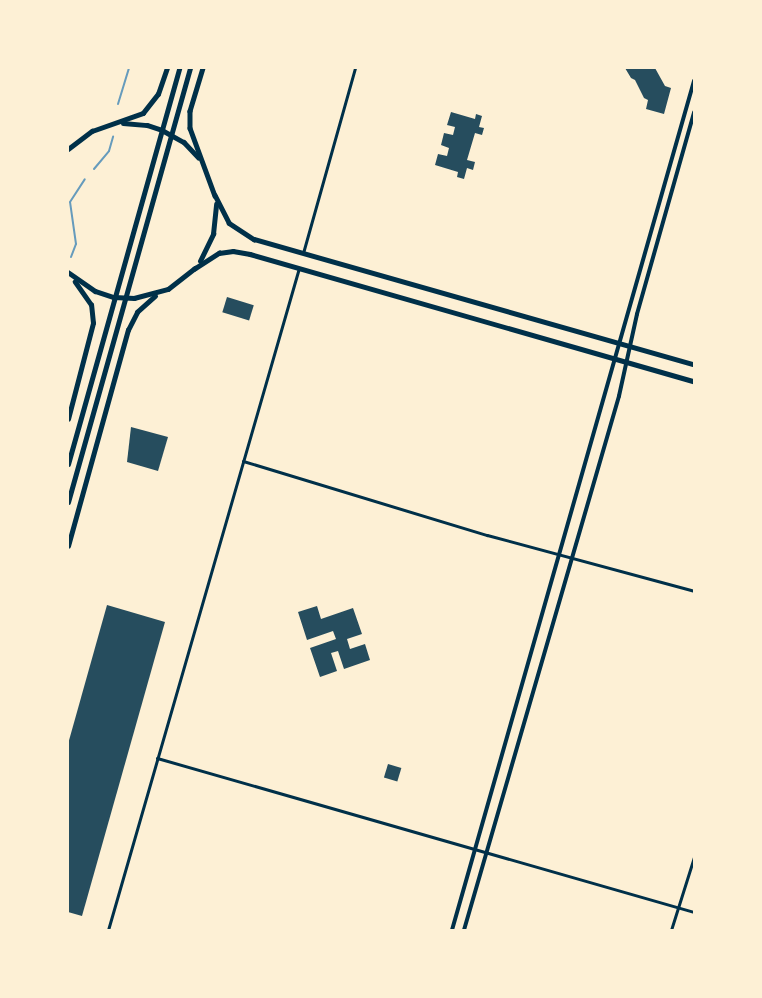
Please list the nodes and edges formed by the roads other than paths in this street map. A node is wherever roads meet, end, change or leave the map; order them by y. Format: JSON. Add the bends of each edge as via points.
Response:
{"nodes":[{"id":1,"x":167,"y":68,"type":"edge"},
{"id":2,"x":180,"y":68,"type":"edge"},
{"id":3,"x":190,"y":68,"type":"edge"},
{"id":4,"x":203,"y":68,"type":"edge"},
{"id":5,"x":355,"y":68,"type":"edge"},
{"id":6,"x":694,"y":81,"type":"edge"},
{"id":7,"x":694,"y":112,"type":"edge"},
{"id":8,"x":110,"y":125,"type":"junction"},
{"id":9,"x":68,"y":148,"type":"edge"},
{"id":10,"x":204,"y":166,"type":"junction"},
{"id":11,"x":215,"y":195,"type":"junction"},
{"id":12,"x":303,"y":253,"type":"junction"},
{"id":13,"x":299,"y":268,"type":"junction"},
{"id":14,"x":194,"y":269,"type":"junction"},
{"id":15,"x":68,"y":273,"type":"edge"},
{"id":16,"x":168,"y":289,"type":"junction"},
{"id":17,"x":621,"y":344,"type":"junction"},
{"id":18,"x":631,"y":347,"type":"junction"},
{"id":19,"x":617,"y":360,"type":"junction"},
{"id":20,"x":627,"y":363,"type":"junction"},
{"id":21,"x":694,"y":364,"type":"edge"},
{"id":22,"x":694,"y":381,"type":"edge"},
{"id":23,"x":68,"y":419,"type":"edge"},
{"id":24,"x":243,"y":461,"type":"junction"},
{"id":25,"x":68,"y":464,"type":"edge"},
{"id":26,"x":68,"y":502,"type":"edge"},
{"id":27,"x":68,"y":546,"type":"edge"},
{"id":28,"x":560,"y":553,"type":"junction"},
{"id":29,"x":573,"y":556,"type":"junction"},
{"id":30,"x":694,"y":591,"type":"edge"},
{"id":31,"x":157,"y":758,"type":"junction"},
{"id":32,"x":477,"y":849,"type":"junction"},
{"id":33,"x":489,"y":852,"type":"junction"},
{"id":34,"x":694,"y":857,"type":"edge"},
{"id":35,"x":680,"y":907,"type":"junction"},
{"id":36,"x":694,"y":912,"type":"edge"},
{"id":37,"x":108,"y":930,"type":"edge"},
{"id":38,"x":452,"y":930,"type":"edge"},
{"id":39,"x":464,"y":930,"type":"edge"},
{"id":40,"x":671,"y":930,"type":"edge"}],
"edges":[{"from":1,"to":8,"type":"main road","via":[[158,94],[148,108],[133,119]]},
{"from":2,"to":25,"type":"highway"},
{"from":3,"to":26,"type":"highway"},
{"from":4,"to":10,"type":"main road","via":[[189,120]]},
{"from":5,"to":12,"type":"street"},
{"from":6,"to":17,"type":"street"},
{"from":7,"to":18,"type":"street"},
{"from":8,"to":9,"type":"main road","via":[[92,131]]},
{"from":8,"to":10,"type":"main road","via":[[138,124],[162,130],[184,142]]},
{"from":10,"to":11,"type":"main road"},
{"from":11,"to":12,"type":"main road","via":[[224,217],[239,231]]},
{"from":11,"to":14,"type":"main road","via":[[213,234]]},
{"from":12,"to":17,"type":"main road"},
{"from":13,"to":14,"type":"main road","via":[[233,251],[213,255]]},
{"from":13,"to":19,"type":"main road"},
{"from":13,"to":24,"type":"street"},
{"from":14,"to":16,"type":"main road"},
{"from":15,"to":16,"type":"main road","via":[[89,288],[114,297],[140,297]]},
{"from":15,"to":23,"type":"main road","via":[[88,299],[93,317]]},
{"from":16,"to":27,"type":"main road","via":[[147,302],[130,325]]},
{"from":17,"to":18,"type":"main road"},
{"from":17,"to":19,"type":"street"},
{"from":18,"to":20,"type":"street"},
{"from":18,"to":21,"type":"main road"},
{"from":19,"to":20,"type":"main road"},
{"from":19,"to":28,"type":"street"},
{"from":20,"to":22,"type":"main road"},
{"from":20,"to":29,"type":"street"},
{"from":24,"to":28,"type":"street","via":[[487,535]]},
{"from":24,"to":31,"type":"street"},
{"from":28,"to":29,"type":"street"},
{"from":28,"to":32,"type":"street"},
{"from":29,"to":30,"type":"street"},
{"from":29,"to":33,"type":"street"},
{"from":31,"to":32,"type":"street"},
{"from":31,"to":37,"type":"street"},
{"from":32,"to":33,"type":"street"},
{"from":32,"to":38,"type":"street"},
{"from":33,"to":35,"type":"street"},
{"from":33,"to":39,"type":"street"},
{"from":34,"to":35,"type":"street"},
{"from":35,"to":36,"type":"street"},
{"from":35,"to":40,"type":"street"}]}
